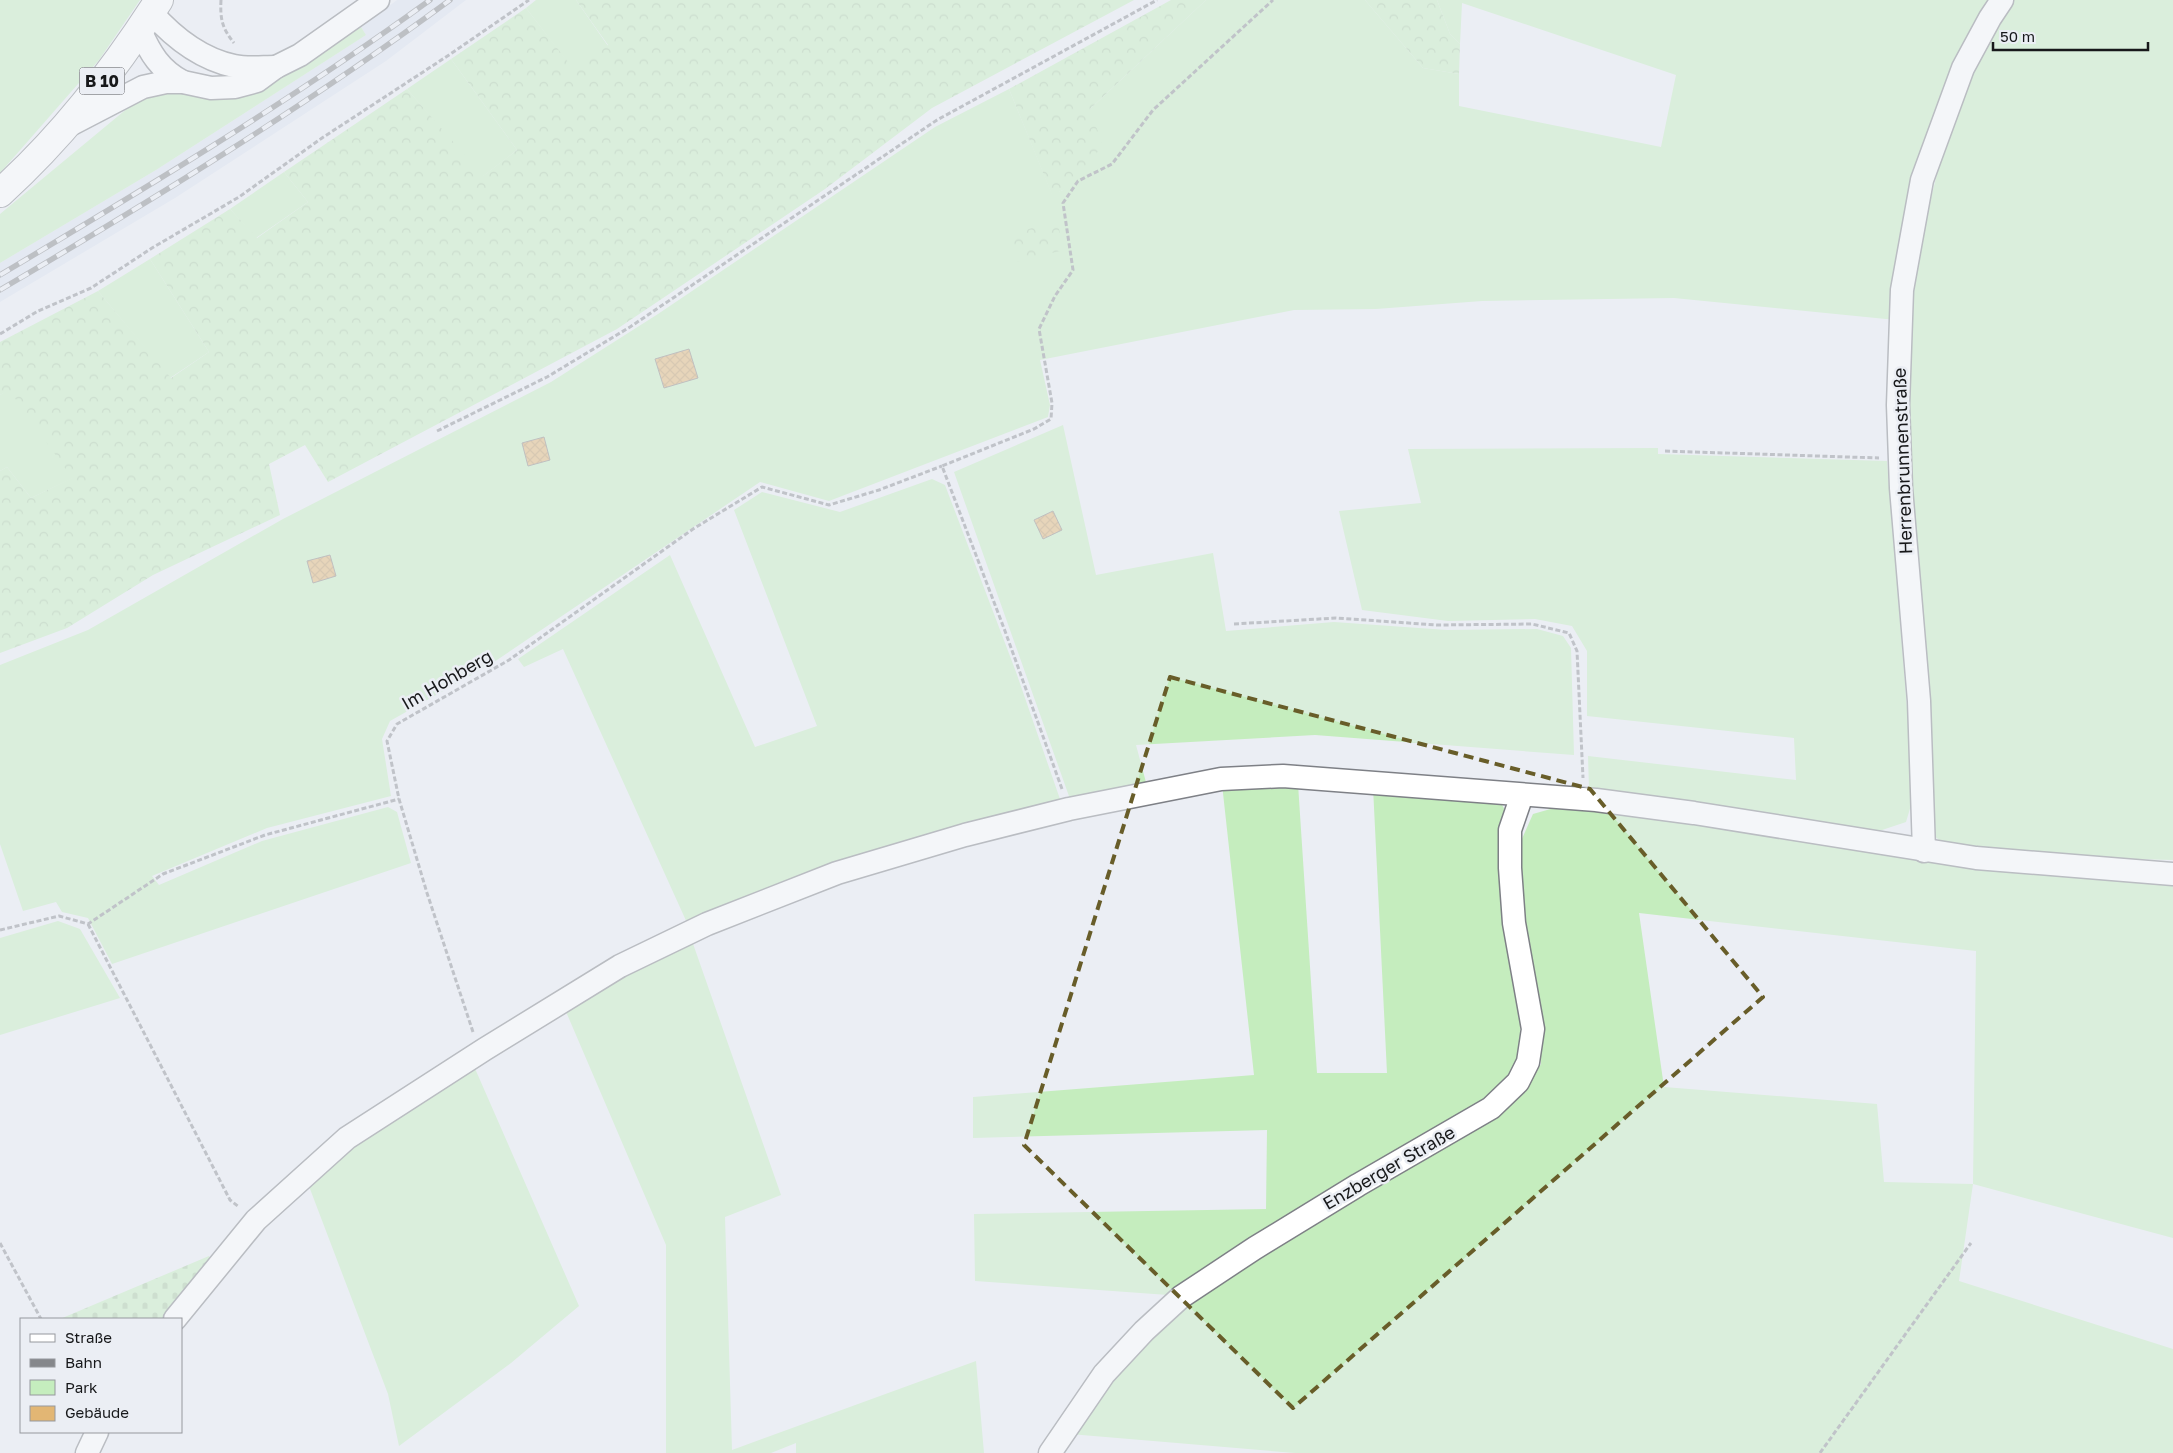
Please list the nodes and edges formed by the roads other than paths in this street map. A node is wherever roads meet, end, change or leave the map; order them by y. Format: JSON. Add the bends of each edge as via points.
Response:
{"nodes":[{"id":1,"x":378,"y":0,"type":"edge"},
{"id":2,"x":2002,"y":0,"type":"edge"},
{"id":3,"x":150,"y":14,"type":"edge"},
{"id":4,"x":276,"y":67,"type":"junction"},
{"id":5,"x":183,"y":82,"type":"junction"},
{"id":6,"x":60,"y":130,"type":"junction"},
{"id":7,"x":0,"y":193,"type":"edge"},
{"id":8,"x":1522,"y":795,"type":"junction"},
{"id":9,"x":1924,"y":850,"type":"junction"},
{"id":10,"x":2173,"y":874,"type":"edge"},
{"id":11,"x":176,"y":1318,"type":"edge"},
{"id":12,"x":97,"y":1433,"type":"edge"},
{"id":13,"x":87,"y":1453,"type":"edge"},
{"id":14,"x":1050,"y":1453,"type":"edge"}],
"edges":[{"from":1,"to":4,"type":"street","via":[[300,55]]},
{"from":2,"to":9,"type":"street","name":"Herrenbrunnenstraße","via":[[1963,68],[1922,180],[1902,290],[1898,405],[1900,459],[1919,701]]},
{"from":3,"to":4,"type":"street","via":[[180,40],[213,59],[234,66]]},
{"from":3,"to":5,"type":"street","via":[[158,63]]},
{"from":3,"to":6,"type":"main road","number":"B 10","via":[[100,83]]},
{"from":4,"to":5,"type":"street","via":[[257,81],[235,87],[211,88]]},
{"from":5,"to":6,"type":"street","via":[[143,87]]},
{"from":6,"to":7,"type":"main road","number":"B 10"},
{"from":8,"to":9,"type":"street","via":[[1694,813]]},
{"from":8,"to":11,"type":"street","via":[[1283,776],[1221,779],[1069,809],[965,835],[837,873],[707,924],[620,966],[346,1138],[256,1220]]},
{"from":8,"to":14,"type":"street","name":"Enzberger Straße","via":[[1510,830],[1510,868],[1514,923],[1533,1029],[1528,1062],[1518,1082],[1491,1108],[1326,1204],[1182,1297],[1104,1374]]},
{"from":9,"to":10,"type":"street","via":[[2036,864]]},
{"from":12,"to":13,"type":"street"}]}
